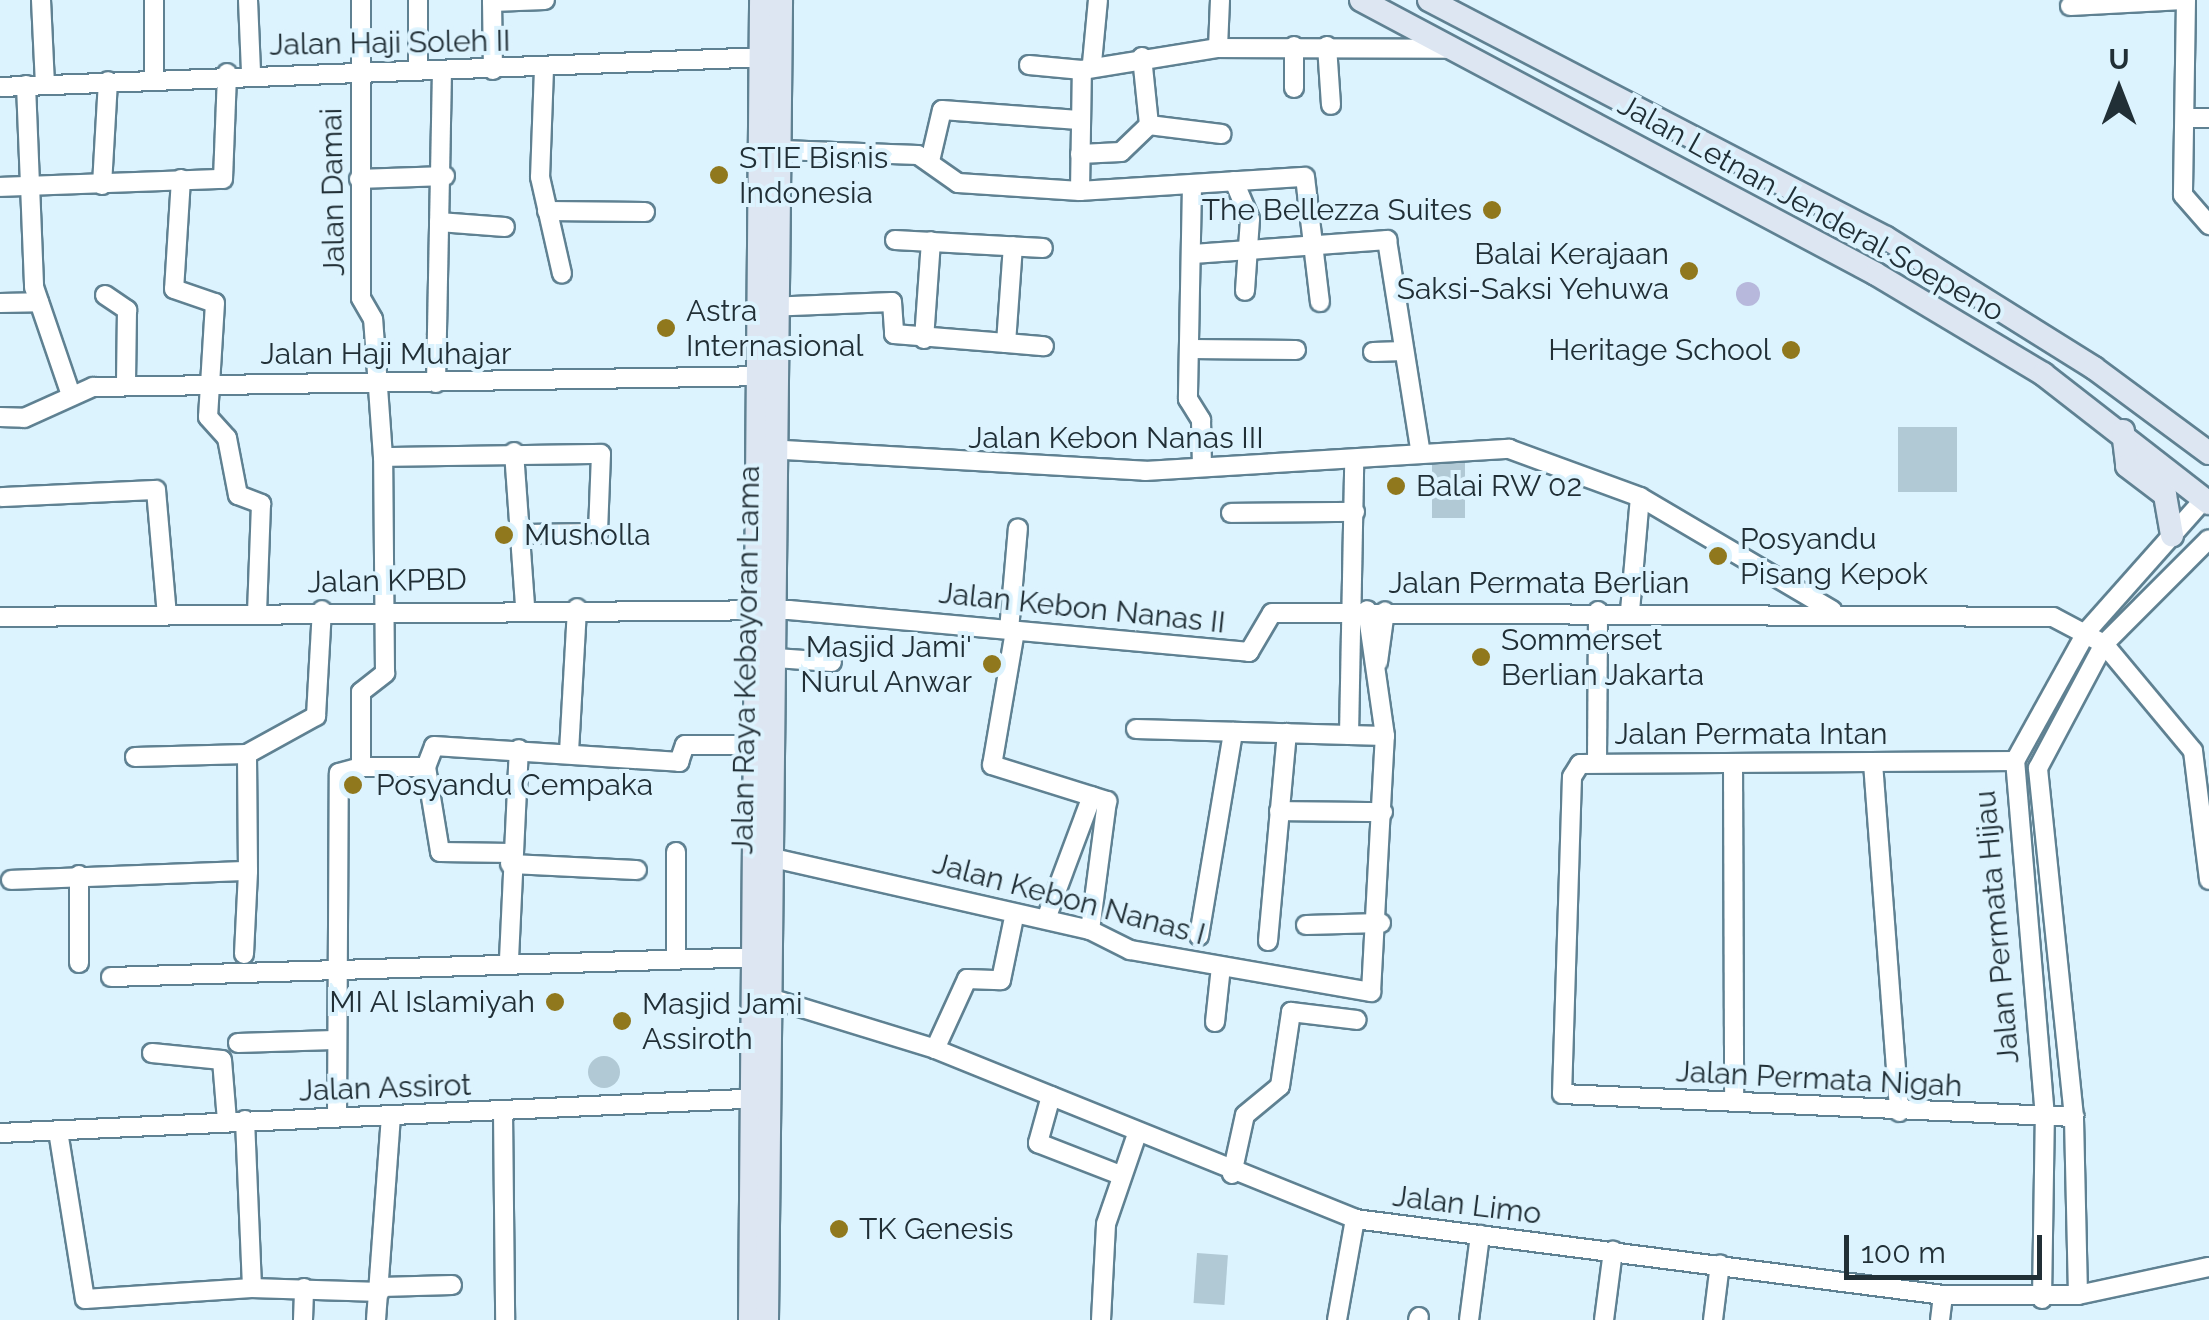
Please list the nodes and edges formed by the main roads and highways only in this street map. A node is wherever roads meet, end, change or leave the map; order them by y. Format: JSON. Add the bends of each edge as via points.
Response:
{"nodes":[{"id":1,"x":761,"y":0,"type":"edge"},
{"id":2,"x":781,"y":0,"type":"edge"},
{"id":3,"x":1361,"y":0,"type":"edge"},
{"id":4,"x":1429,"y":0,"type":"edge"},
{"id":5,"x":1562,"y":48,"type":"dead end"},
{"id":6,"x":1526,"y":50,"type":"junction"},
{"id":7,"x":771,"y":56,"type":"junction"},
{"id":8,"x":770,"y":308,"type":"junction"},
{"id":9,"x":2062,"y":347,"type":"junction"},
{"id":10,"x":2043,"y":374,"type":"junction"},
{"id":11,"x":2123,"y":431,"type":"junction"},
{"id":12,"x":2209,"y":453,"type":"edge"},
{"id":13,"x":2207,"y":499,"type":"edge"},
{"id":14,"x":2172,"y":535,"type":"road end"},
{"id":15,"x":767,"y":610,"type":"junction"},
{"id":16,"x":764,"y":856,"type":"junction"},
{"id":17,"x":762,"y":1098,"type":"junction"},
{"id":18,"x":750,"y":1320,"type":"edge"},
{"id":19,"x":766,"y":1320,"type":"edge"}],
"edges":[{"from":1,"to":7,"type":"main road","name":"Jalan Raya Kebayoran Lama"},
{"from":2,"to":7,"type":"main road","name":"Jalan Raya Kebayoran Lama"},
{"from":3,"to":10,"type":"main road","name":"Jalan Letnan Jenderal Soepeno","via":[[1799,230]]},
{"from":4,"to":6,"type":"main road","name":"Jalan Letnan Jenderal Soepeno"},
{"from":5,"to":6,"type":"main road"},
{"from":6,"to":9,"type":"main road","name":"Jalan Letnan Jenderal Soepeno","via":[[1894,233]]},
{"from":7,"to":8,"type":"main road","name":"Jalan Raya Kebayoran Lama"},
{"from":7,"to":8,"type":"main road","name":"Jalan Raya Kebayoran Lama","via":[[781,150]]},
{"from":8,"to":15,"type":"main road","name":"Jalan Raya Kebayoran Lama"},
{"from":9,"to":10,"type":"main road","via":[[2059,364]]},
{"from":9,"to":12,"type":"main road","name":"Jalan Letnan Jenderal Soepeno"},
{"from":10,"to":11,"type":"main road","name":"Jalan Letnan Jenderal Soepeno"},
{"from":11,"to":13,"type":"main road","name":"Jalan Letnan Jenderal Soepeno"},
{"from":11,"to":14,"type":"main road","via":[[2128,466],[2165,495]]},
{"from":15,"to":16,"type":"main road","name":"Jalan Raya Kebayoran Lama","via":[[755,745]]},
{"from":15,"to":16,"type":"main road","name":"Jalan Raya Kebayoran Lama","via":[[776,658]]},
{"from":16,"to":17,"type":"main road","name":"Jalan Raya Kebayoran Lama"},
{"from":17,"to":18,"type":"main road","name":"Jalan Raya Kebayoran Lama"},
{"from":17,"to":19,"type":"main road","name":"Jalan Raya Kebayoran Lama"}]}
